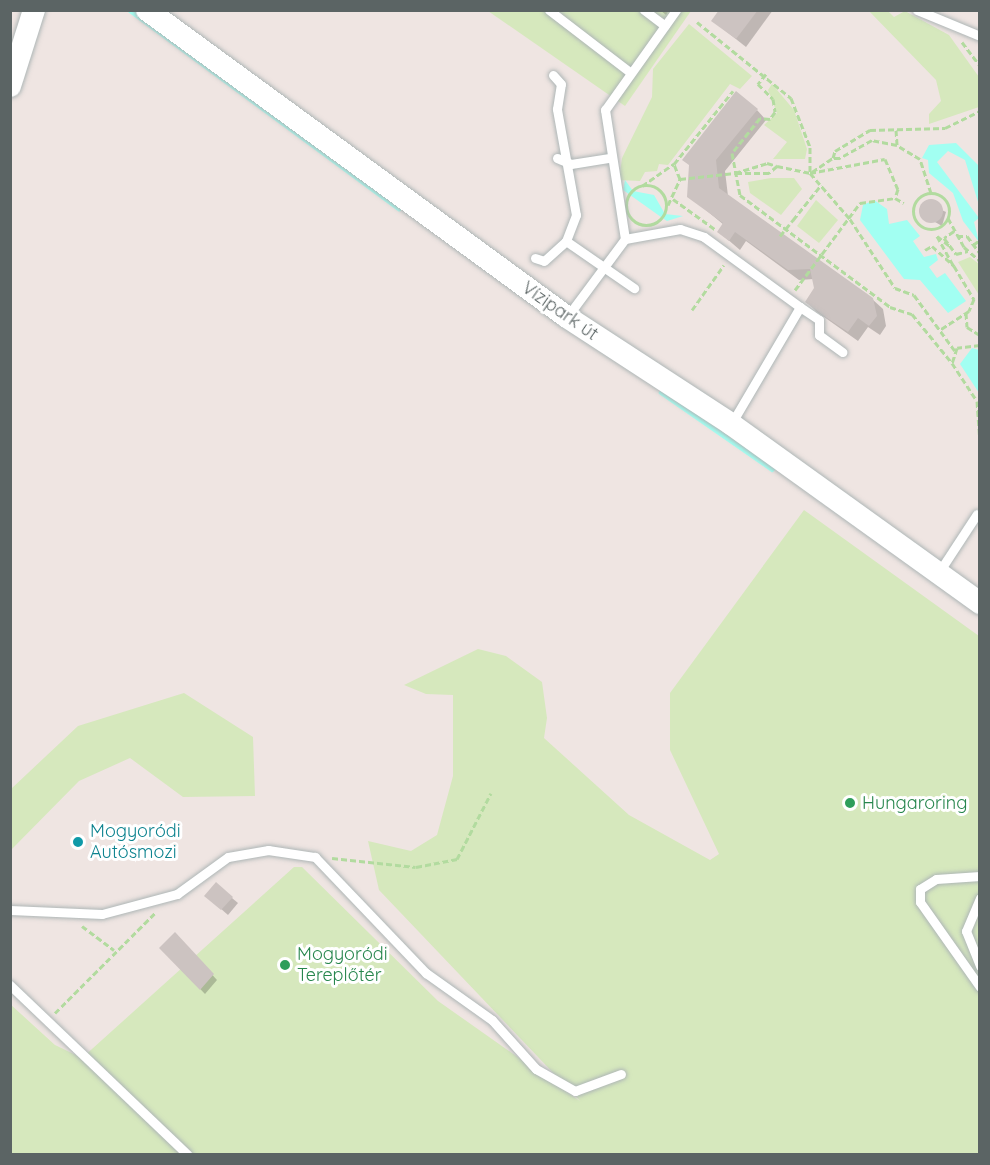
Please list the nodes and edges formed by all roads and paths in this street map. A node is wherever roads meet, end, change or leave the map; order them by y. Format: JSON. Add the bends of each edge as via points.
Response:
{"nodes":[{"id":1,"x":34,"y":10,"type":"edge"},
{"id":2,"x":147,"y":10,"type":"edge"},
{"id":3,"x":549,"y":10,"type":"edge"},
{"id":4,"x":644,"y":10,"type":"edge"},
{"id":5,"x":675,"y":10,"type":"edge"},
{"id":6,"x":917,"y":10,"type":"edge"},
{"id":7,"x":697,"y":22,"type":"dead end"},
{"id":8,"x":948,"y":24,"type":"junction"},
{"id":9,"x":665,"y":26,"type":"junction"},
{"id":10,"x":980,"y":36,"type":"edge"},
{"id":11,"x":980,"y":66,"type":"edge"},
{"id":12,"x":631,"y":73,"type":"junction"},
{"id":13,"x":766,"y":74,"type":"junction"},
{"id":14,"x":553,"y":75,"type":"dead end"},
{"id":15,"x":10,"y":86,"type":"edge"},
{"id":16,"x":733,"y":91,"type":"dead end"},
{"id":17,"x":980,"y":111,"type":"edge"},
{"id":18,"x":896,"y":130,"type":"junction"},
{"id":19,"x":860,"y":134,"type":"junction"},
{"id":20,"x":863,"y":144,"type":"junction"},
{"id":21,"x":897,"y":145,"type":"junction"},
{"id":22,"x":557,"y":158,"type":"dead end"},
{"id":23,"x":610,"y":158,"type":"junction"},
{"id":24,"x":833,"y":158,"type":"junction"},
{"id":25,"x":571,"y":164,"type":"junction"},
{"id":26,"x":674,"y":164,"type":"junction"},
{"id":27,"x":777,"y":166,"type":"junction"},
{"id":28,"x":735,"y":173,"type":"junction"},
{"id":29,"x":810,"y":173,"type":"junction"},
{"id":30,"x":680,"y":179,"type":"junction"},
{"id":31,"x":821,"y":185,"type":"junction"},
{"id":32,"x":634,"y":186,"type":"dead end"},
{"id":33,"x":642,"y":186,"type":"junction"},
{"id":34,"x":931,"y":193,"type":"junction"},
{"id":35,"x":895,"y":198,"type":"junction"},
{"id":36,"x":904,"y":203,"type":"dead end"},
{"id":37,"x":668,"y":205,"type":"junction"},
{"id":38,"x":948,"y":218,"type":"junction"},
{"id":39,"x":850,"y":219,"type":"junction"},
{"id":40,"x":662,"y":220,"type":"dead end"},
{"id":41,"x":954,"y":231,"type":"junction"},
{"id":42,"x":780,"y":236,"type":"dead end"},
{"id":43,"x":957,"y":236,"type":"junction"},
{"id":44,"x":624,"y":238,"type":"junction"},
{"id":45,"x":980,"y":240,"type":"edge"},
{"id":46,"x":566,"y":241,"type":"junction"},
{"id":47,"x":973,"y":245,"type":"junction"},
{"id":48,"x":950,"y":246,"type":"junction"},
{"id":49,"x":925,"y":250,"type":"dead end"},
{"id":50,"x":968,"y":251,"type":"junction"},
{"id":51,"x":980,"y":253,"type":"edge"},
{"id":52,"x":822,"y":254,"type":"junction"},
{"id":53,"x":534,"y":258,"type":"dead end"},
{"id":54,"x":980,"y":261,"type":"edge"},
{"id":55,"x":954,"y":266,"type":"junction"},
{"id":56,"x":603,"y":267,"type":"junction"},
{"id":57,"x":722,"y":268,"type":"dead end"},
{"id":58,"x":634,"y":288,"type":"dead end"},
{"id":59,"x":789,"y":298,"type":"junction"},
{"id":60,"x":800,"y":307,"type":"junction"},
{"id":61,"x":692,"y":310,"type":"dead end"},
{"id":62,"x":966,"y":313,"type":"junction"},
{"id":63,"x":567,"y":317,"type":"junction"},
{"id":64,"x":940,"y":330,"type":"junction"},
{"id":65,"x":980,"y":335,"type":"edge"},
{"id":66,"x":980,"y":345,"type":"edge"},
{"id":67,"x":955,"y":351,"type":"junction"},
{"id":68,"x":842,"y":352,"type":"dead end"},
{"id":69,"x":952,"y":363,"type":"junction"},
{"id":70,"x":731,"y":424,"type":"junction"},
{"id":71,"x":980,"y":443,"type":"edge"},
{"id":72,"x":977,"y":514,"type":"dead end"},
{"id":73,"x":938,"y":574,"type":"junction"},
{"id":74,"x":980,"y":603,"type":"edge"},
{"id":75,"x":491,"y":793,"type":"dead end"},
{"id":76,"x":315,"y":856,"type":"junction"},
{"id":77,"x":980,"y":876,"type":"edge"},
{"id":78,"x":177,"y":894,"type":"junction"},
{"id":79,"x":980,"y":898,"type":"edge"},
{"id":80,"x":10,"y":910,"type":"edge"},
{"id":81,"x":67,"y":914,"type":"junction"},
{"id":82,"x":114,"y":950,"type":"junction"},
{"id":83,"x":980,"y":966,"type":"edge"},
{"id":84,"x":10,"y":984,"type":"edge"},
{"id":85,"x":980,"y":987,"type":"edge"},
{"id":86,"x":45,"y":1017,"type":"junction"},
{"id":87,"x":621,"y":1074,"type":"dead end"},
{"id":88,"x":187,"y":1155,"type":"edge"}],
"edges":[{"from":1,"to":15,"type":"street"},
{"from":2,"to":63,"type":"street","name":"Vízipark út"},
{"from":3,"to":12,"type":"lane"},
{"from":4,"to":9,"type":"lane"},
{"from":5,"to":9,"type":"lane"},
{"from":6,"to":8,"type":"lane"},
{"from":7,"to":13,"type":"path"},
{"from":8,"to":10,"type":"lane"},
{"from":8,"to":11,"type":"path"},
{"from":9,"to":12,"type":"lane"},
{"from":12,"to":23,"type":"lane","via":[[605,110]]},
{"from":13,"to":28,"type":"path","via":[[758,84],[773,99],[774,117],[760,118],[732,153]]},
{"from":13,"to":29,"type":"path","via":[[798,108],[813,160]]},
{"from":14,"to":25,"type":"lane","via":[[561,84],[557,109]]},
{"from":16,"to":26,"type":"path"},
{"from":17,"to":18,"type":"path","via":[[945,128]]},
{"from":18,"to":19,"type":"path"},
{"from":18,"to":21,"type":"path"},
{"from":19,"to":20,"type":"path"},
{"from":19,"to":24,"type":"path"},
{"from":20,"to":21,"type":"path"},
{"from":20,"to":24,"type":"path"},
{"from":21,"to":34,"type":"path","via":[[920,159]]},
{"from":22,"to":25,"type":"lane"},
{"from":23,"to":25,"type":"lane"},
{"from":23,"to":44,"type":"lane"},
{"from":24,"to":29,"type":"path"},
{"from":25,"to":46,"type":"lane","via":[[576,215]]},
{"from":26,"to":30,"type":"path"},
{"from":26,"to":33,"type":"path"},
{"from":27,"to":28,"type":"path","via":[[744,166]]},
{"from":27,"to":28,"type":"path","via":[[769,173]]},
{"from":27,"to":29,"type":"path"},
{"from":28,"to":30,"type":"path"},
{"from":28,"to":52,"type":"path","via":[[740,195]]},
{"from":29,"to":31,"type":"path"},
{"from":29,"to":35,"type":"path","via":[[885,159],[898,189]]},
{"from":30,"to":37,"type":"path"},
{"from":31,"to":39,"type":"path"},
{"from":31,"to":42,"type":"path","bridge":true},
{"from":32,"to":33,"type":"path"},
{"from":33,"to":37,"type":"path","via":[[657,191]]},
{"from":34,"to":38,"type":"path","via":[[947,201]]},
{"from":34,"to":38,"type":"path","via":[[916,202],[915,219],[929,228]]},
{"from":35,"to":36,"type":"path"},
{"from":35,"to":39,"type":"path","via":[[860,203]]},
{"from":37,"to":40,"type":"path","via":[[669,211]]},
{"from":38,"to":41,"type":"path"},
{"from":39,"to":52,"type":"path"},
{"from":39,"to":64,"type":"path","via":[[895,288],[914,295]]},
{"from":41,"to":43,"type":"path"},
{"from":41,"to":48,"type":"path","via":[[944,238]]},
{"from":43,"to":47,"type":"path","via":[[967,236]]},
{"from":43,"to":50,"type":"path"},
{"from":44,"to":56,"type":"lane"},
{"from":44,"to":59,"type":"lane","via":[[693,231]]},
{"from":45,"to":47,"type":"path"},
{"from":46,"to":53,"type":"lane","via":[[544,261]]},
{"from":46,"to":56,"type":"lane"},
{"from":47,"to":51,"type":"path"},
{"from":48,"to":50,"type":"path","via":[[956,254]]},
{"from":48,"to":55,"type":"path","via":[[937,236]]},
{"from":49,"to":55,"type":"path","via":[[932,246]]},
{"from":50,"to":54,"type":"path"},
{"from":52,"to":59,"type":"path"},
{"from":52,"to":69,"type":"path","via":[[890,307],[912,314]]},
{"from":55,"to":62,"type":"path","via":[[974,298]]},
{"from":56,"to":58,"type":"lane"},
{"from":56,"to":63,"type":"lane"},
{"from":57,"to":61,"type":"path"},
{"from":59,"to":60,"type":"lane"},
{"from":60,"to":68,"type":"lane","via":[[819,320],[819,335]]},
{"from":60,"to":70,"type":"lane"},
{"from":62,"to":64,"type":"path"},
{"from":62,"to":65,"type":"path","via":[[967,327]]},
{"from":63,"to":70,"type":"street","name":"Vízipark út"},
{"from":64,"to":67,"type":"path"},
{"from":66,"to":67,"type":"path"},
{"from":67,"to":69,"type":"path"},
{"from":69,"to":71,"type":"path","via":[[976,401]]},
{"from":70,"to":73,"type":"street","name":"Vízipark út"},
{"from":72,"to":73,"type":"lane"},
{"from":73,"to":74,"type":"street","name":"Vízipark út"},
{"from":75,"to":76,"type":"path","via":[[457,859],[416,867]]},
{"from":76,"to":78,"type":"lane","via":[[268,850],[228,857]]},
{"from":76,"to":87,"type":"lane","via":[[426,973],[492,1020],[536,1069],[576,1091]]},
{"from":77,"to":85,"type":"lane","via":[[936,879],[920,889],[920,902]]},
{"from":78,"to":81,"type":"lane","via":[[102,914]]},
{"from":78,"to":82,"type":"path"},
{"from":79,"to":83,"type":"lane","via":[[966,931]]},
{"from":80,"to":81,"type":"lane"},
{"from":81,"to":82,"type":"path"},
{"from":82,"to":86,"type":"path","via":[[62,1010]]},
{"from":84,"to":86,"type":"lane"},
{"from":86,"to":88,"type":"lane"}]}
